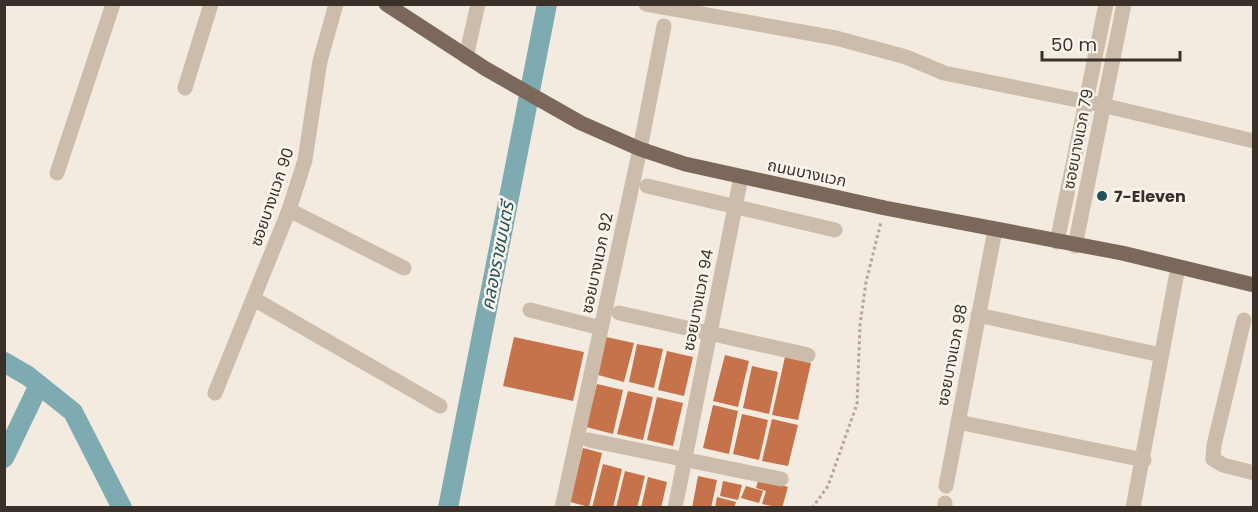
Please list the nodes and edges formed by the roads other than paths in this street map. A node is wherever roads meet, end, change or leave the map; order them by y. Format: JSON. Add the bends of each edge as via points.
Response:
{"nodes":[{"id":1,"x":113,"y":4,"type":"edge"},
{"id":2,"x":211,"y":4,"type":"edge"},
{"id":3,"x":336,"y":4,"type":"edge"},
{"id":4,"x":386,"y":4,"type":"edge"},
{"id":5,"x":478,"y":4,"type":"edge"},
{"id":6,"x":646,"y":4,"type":"edge"},
{"id":7,"x":1106,"y":4,"type":"edge"},
{"id":8,"x":1124,"y":4,"type":"edge"},
{"id":9,"x":664,"y":26,"type":"dead end"},
{"id":10,"x":466,"y":57,"type":"junction"},
{"id":11,"x":185,"y":88,"type":"dead end"},
{"id":12,"x":1086,"y":102,"type":"junction"},
{"id":13,"x":1102,"y":105,"type":"junction"},
{"id":14,"x":1254,"y":141,"type":"edge"},
{"id":15,"x":640,"y":149,"type":"junction"},
{"id":16,"x":57,"y":173,"type":"dead end"},
{"id":17,"x":741,"y":177,"type":"junction"},
{"id":18,"x":646,"y":186,"type":"dead end"},
{"id":19,"x":735,"y":208,"type":"junction"},
{"id":20,"x":289,"y":210,"type":"junction"},
{"id":21,"x":835,"y":230,"type":"dead end"},
{"id":22,"x":995,"y":230,"type":"junction"},
{"id":23,"x":1058,"y":242,"type":"junction"},
{"id":24,"x":1076,"y":246,"type":"junction"},
{"id":25,"x":1178,"y":267,"type":"junction"},
{"id":26,"x":404,"y":268,"type":"dead end"},
{"id":27,"x":1254,"y":285,"type":"edge"},
{"id":28,"x":254,"y":299,"type":"junction"},
{"id":29,"x":530,"y":310,"type":"dead end"},
{"id":30,"x":619,"y":313,"type":"dead end"},
{"id":31,"x":978,"y":315,"type":"junction"},
{"id":32,"x":1244,"y":320,"type":"dead end"},
{"id":33,"x":601,"y":328,"type":"junction"},
{"id":34,"x":709,"y":332,"type":"junction"},
{"id":35,"x":808,"y":355,"type":"dead end"},
{"id":36,"x":1161,"y":355,"type":"junction"},
{"id":37,"x":215,"y":393,"type":"dead end"},
{"id":38,"x":440,"y":406,"type":"dead end"},
{"id":39,"x":958,"y":422,"type":"junction"},
{"id":40,"x":589,"y":440,"type":"dead end"},
{"id":41,"x":684,"y":459,"type":"junction"},
{"id":42,"x":1144,"y":460,"type":"junction"},
{"id":43,"x":1254,"y":473,"type":"edge"},
{"id":44,"x":782,"y":479,"type":"dead end"},
{"id":45,"x":946,"y":486,"type":"dead end"},
{"id":46,"x":562,"y":507,"type":"edge"},
{"id":47,"x":675,"y":507,"type":"edge"},
{"id":48,"x":1133,"y":507,"type":"edge"}],
"edges":[{"from":1,"to":16,"type":"street"},
{"from":2,"to":11,"type":"street"},
{"from":3,"to":20,"type":"street","name":"ซอยบางแวก 90","via":[[320,61],[305,160]]},
{"from":4,"to":10,"type":"main road","name":"ถนนบางแวก"},
{"from":5,"to":10,"type":"street"},
{"from":6,"to":12,"type":"street","via":[[836,38],[906,57],[944,73]]},
{"from":7,"to":12,"type":"street","name":"ซอยบางแวก 79"},
{"from":8,"to":13,"type":"street","name":"ซอยบางแวก 79"},
{"from":9,"to":15,"type":"street","name":"ซอยบางแวก 92"},
{"from":10,"to":15,"type":"main road","name":"ถนนบางแวก","via":[[581,123]]},
{"from":12,"to":13,"type":"street"},
{"from":12,"to":23,"type":"street","name":"ซอยบางแวก 79"},
{"from":13,"to":14,"type":"street"},
{"from":13,"to":24,"type":"street","name":"ซอยบางแวก 79"},
{"from":15,"to":17,"type":"main road","name":"ถนนบางแวก"},
{"from":15,"to":33,"type":"street","name":"ซอยบางแวก 92"},
{"from":17,"to":19,"type":"street","name":"ซอยบางแวก 94"},
{"from":17,"to":22,"type":"main road","name":"ถนนบางแวก"},
{"from":18,"to":19,"type":"street"},
{"from":19,"to":21,"type":"street"},
{"from":19,"to":34,"type":"street","name":"ซอยบางแวก 94"},
{"from":20,"to":26,"type":"street"},
{"from":20,"to":28,"type":"street","name":"ซอยบางแวก 90"},
{"from":22,"to":23,"type":"main road","name":"ถนนบางแวก"},
{"from":22,"to":31,"type":"street","name":"ซอยบางแวก 98"},
{"from":23,"to":24,"type":"main road","name":"ถนนบางแวก"},
{"from":24,"to":25,"type":"main road","name":"ถนนบางแวก"},
{"from":25,"to":27,"type":"main road","name":"ถนนบางแวก"},
{"from":25,"to":36,"type":"street"},
{"from":28,"to":37,"type":"street","name":"ซอยบางแวก 90"},
{"from":28,"to":38,"type":"street"},
{"from":29,"to":33,"type":"street"},
{"from":30,"to":34,"type":"street"},
{"from":31,"to":36,"type":"street"},
{"from":31,"to":39,"type":"street","name":"ซอยบางแวก 98"},
{"from":32,"to":43,"type":"street","via":[[1213,459]]},
{"from":33,"to":46,"type":"street","name":"ซอยบางแวก 92"},
{"from":34,"to":35,"type":"street"},
{"from":34,"to":41,"type":"street","name":"ซอยบางแวก 94"},
{"from":36,"to":42,"type":"street"},
{"from":39,"to":42,"type":"street"},
{"from":39,"to":45,"type":"street","name":"ซอยบางแวก 98"},
{"from":40,"to":41,"type":"street"},
{"from":41,"to":44,"type":"street"},
{"from":41,"to":47,"type":"street","name":"ซอยบางแวก 94"},
{"from":42,"to":48,"type":"street"}]}
